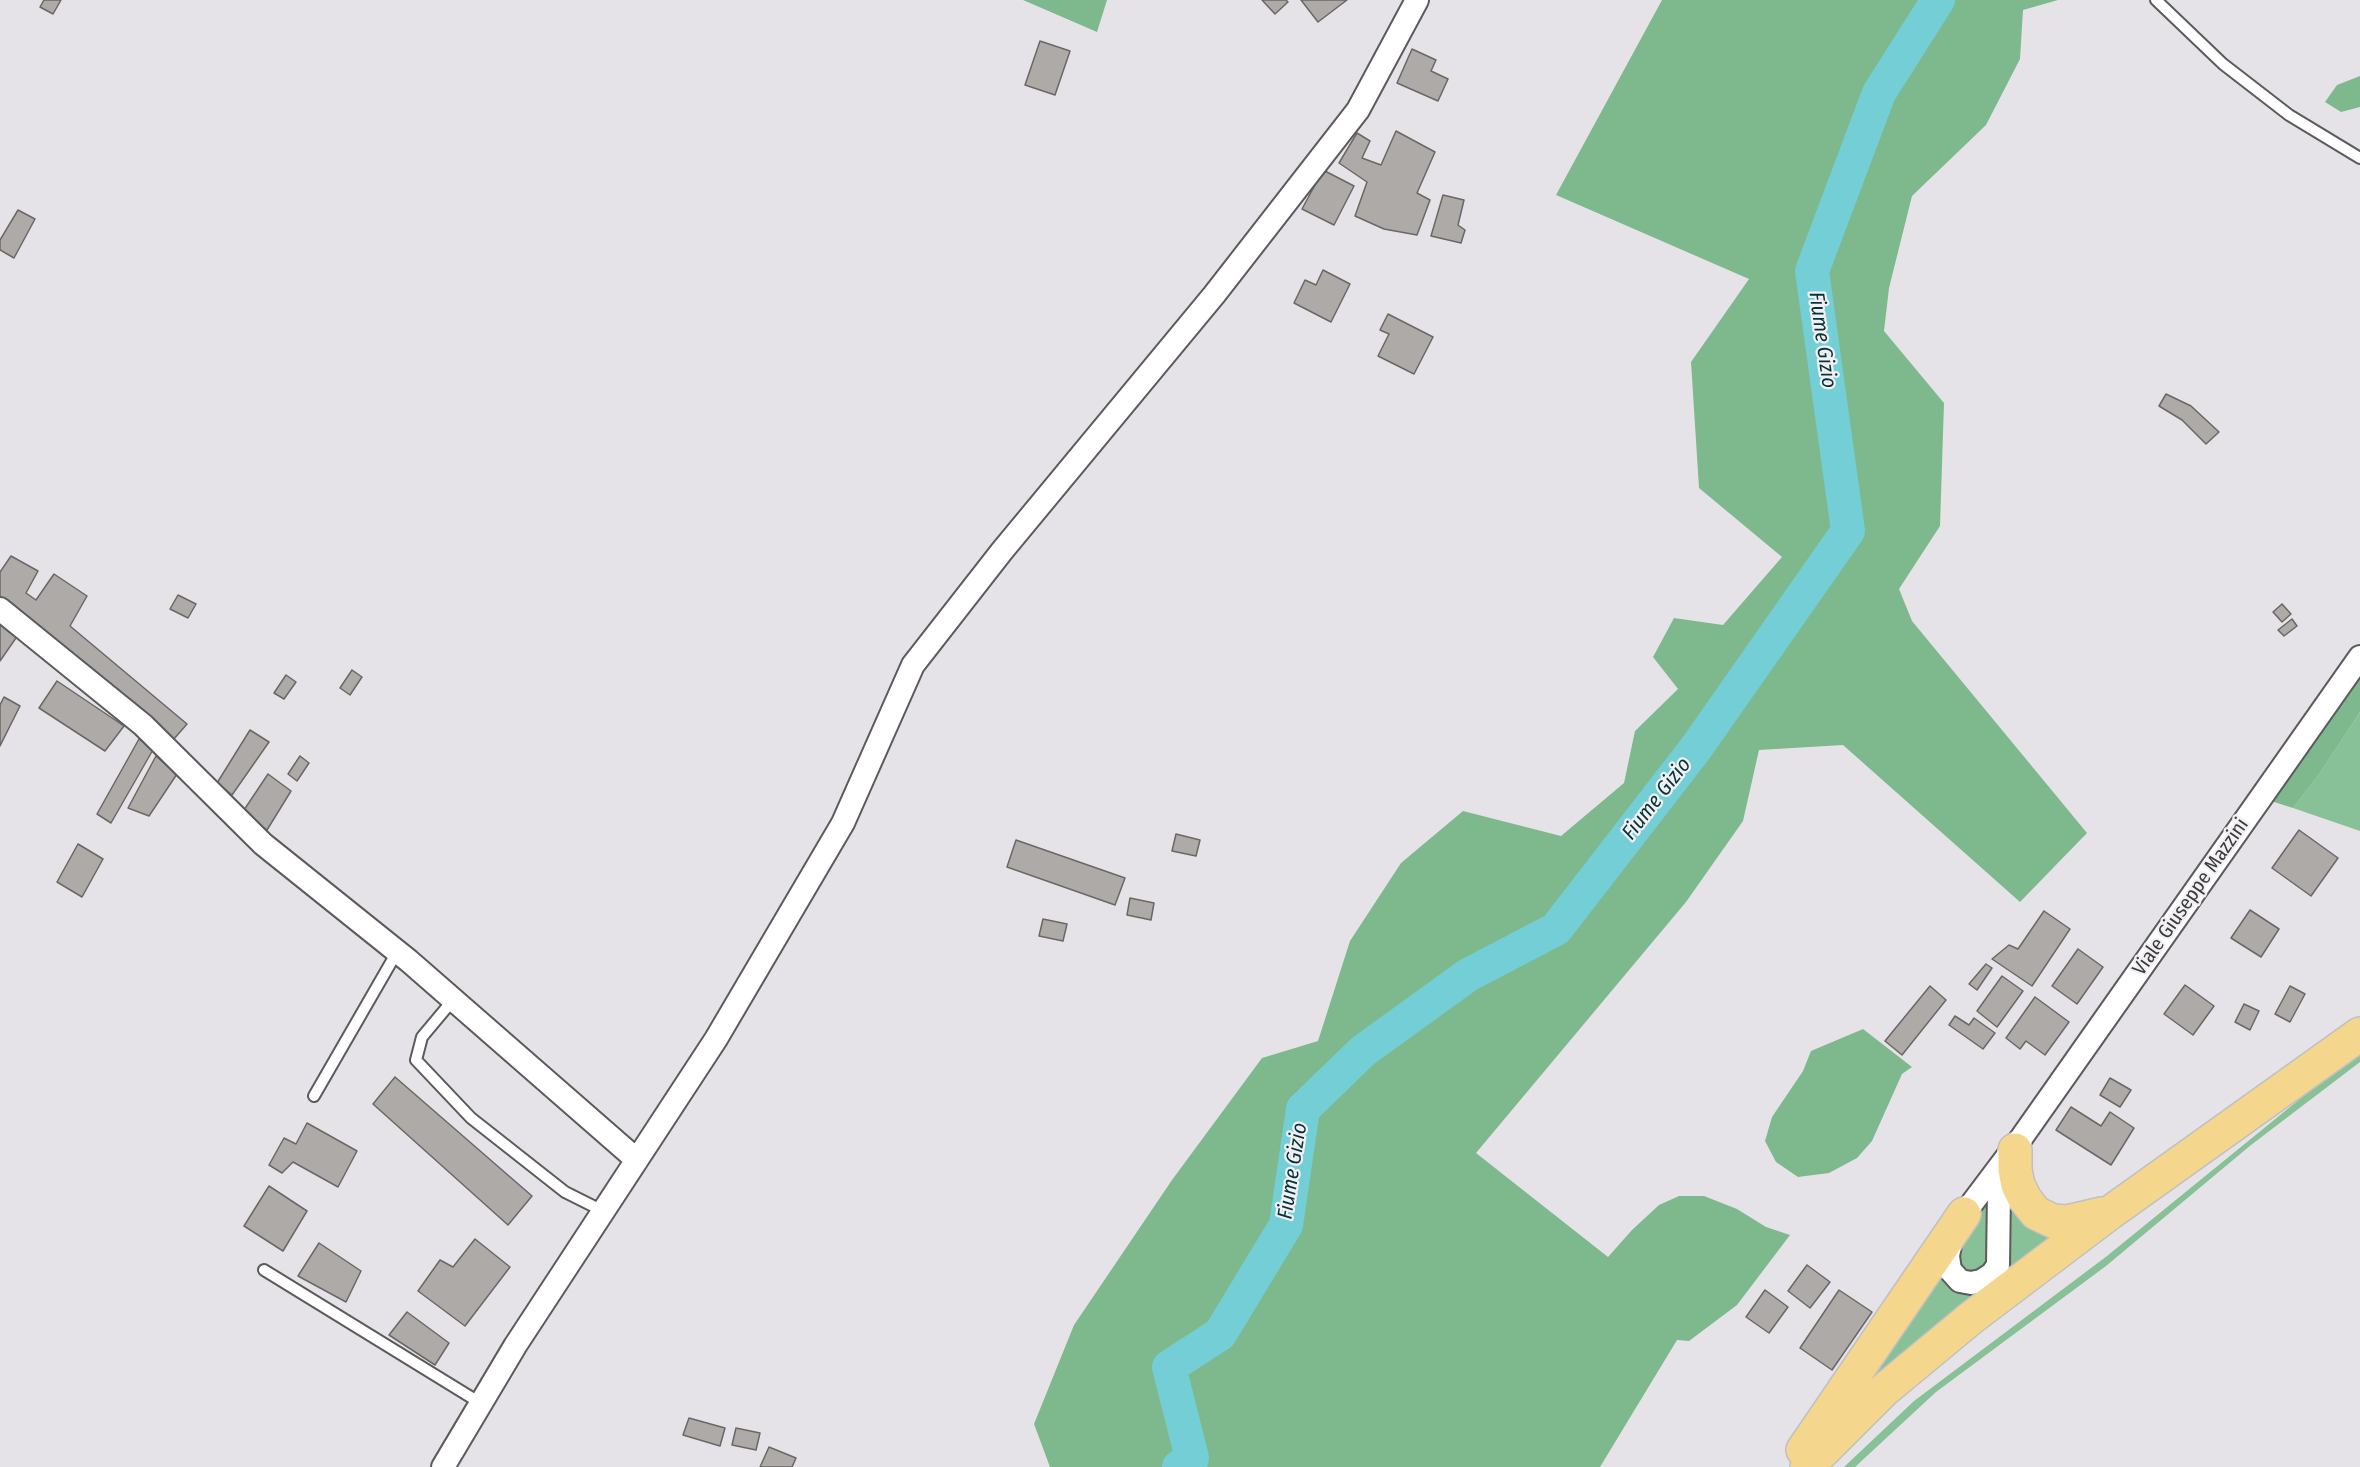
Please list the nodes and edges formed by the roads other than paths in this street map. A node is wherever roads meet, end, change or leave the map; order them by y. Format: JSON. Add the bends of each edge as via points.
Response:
{"nodes":[{"id":1,"x":1417,"y":0,"type":"edge"},
{"id":2,"x":2156,"y":0,"type":"edge"},
{"id":3,"x":2360,"y":158,"type":"edge"},
{"id":4,"x":0,"y":609,"type":"edge"},
{"id":5,"x":2360,"y":657,"type":"edge"},
{"id":6,"x":397,"y":951,"type":"junction"},
{"id":7,"x":453,"y":1000,"type":"junction"},
{"id":8,"x":2360,"y":1034,"type":"edge"},
{"id":9,"x":2321,"y":1064,"type":"junction"},
{"id":10,"x":314,"y":1096,"type":"dead end"},
{"id":11,"x":2019,"y":1144,"type":"junction"},
{"id":12,"x":637,"y":1160,"type":"junction"},
{"id":13,"x":603,"y":1211,"type":"junction"},
{"id":14,"x":2111,"y":1212,"type":"junction"},
{"id":15,"x":1964,"y":1214,"type":"junction"},
{"id":16,"x":264,"y":1270,"type":"dead end"},
{"id":17,"x":482,"y":1404,"type":"junction"},
{"id":18,"x":443,"y":1467,"type":"edge"},
{"id":19,"x":1791,"y":1467,"type":"edge"},
{"id":20,"x":1807,"y":1467,"type":"edge"},
{"id":21,"x":1834,"y":1467,"type":"edge"}],
"edges":[{"from":1,"to":12,"type":"street","via":[[1358,110],[1214,295],[913,664],[843,823],[716,1039]]},
{"from":2,"to":3,"type":"lane","via":[[2223,64],[2289,116]]},
{"from":4,"to":6,"type":"street","via":[[143,725],[263,844]]},
{"from":5,"to":11,"type":"street","name":"Viale Giuseppe Mazzini"},
{"from":6,"to":7,"type":"street"},
{"from":6,"to":10,"type":"lane"},
{"from":7,"to":12,"type":"street"},
{"from":7,"to":13,"type":"lane","via":[[422,1038],[416,1060],[471,1118],[565,1192]]},
{"from":8,"to":9,"type":"main road"},
{"from":9,"to":14,"type":"main road"},
{"from":9,"to":21,"type":"main road","via":[[2166,1197],[1917,1389]]},
{"from":11,"to":14,"type":"main road","via":[[2015,1170],[2018,1185],[2036,1213],[2067,1222]]},
{"from":11,"to":15,"type":"street","name":"Viale Giuseppe Mazzini"},
{"from":11,"to":15,"type":"street","name":"Viale Giuseppe Mazzini","via":[[1999,1192],[1998,1265],[1987,1278],[1975,1283],[1956,1279],[1948,1263],[1952,1234]]},
{"from":12,"to":13,"type":"street"},
{"from":13,"to":17,"type":"street"},
{"from":14,"to":20,"type":"main road","via":[[1923,1356]]},
{"from":15,"to":19,"type":"main road"},
{"from":16,"to":17,"type":"lane"},
{"from":17,"to":18,"type":"street"}]}
